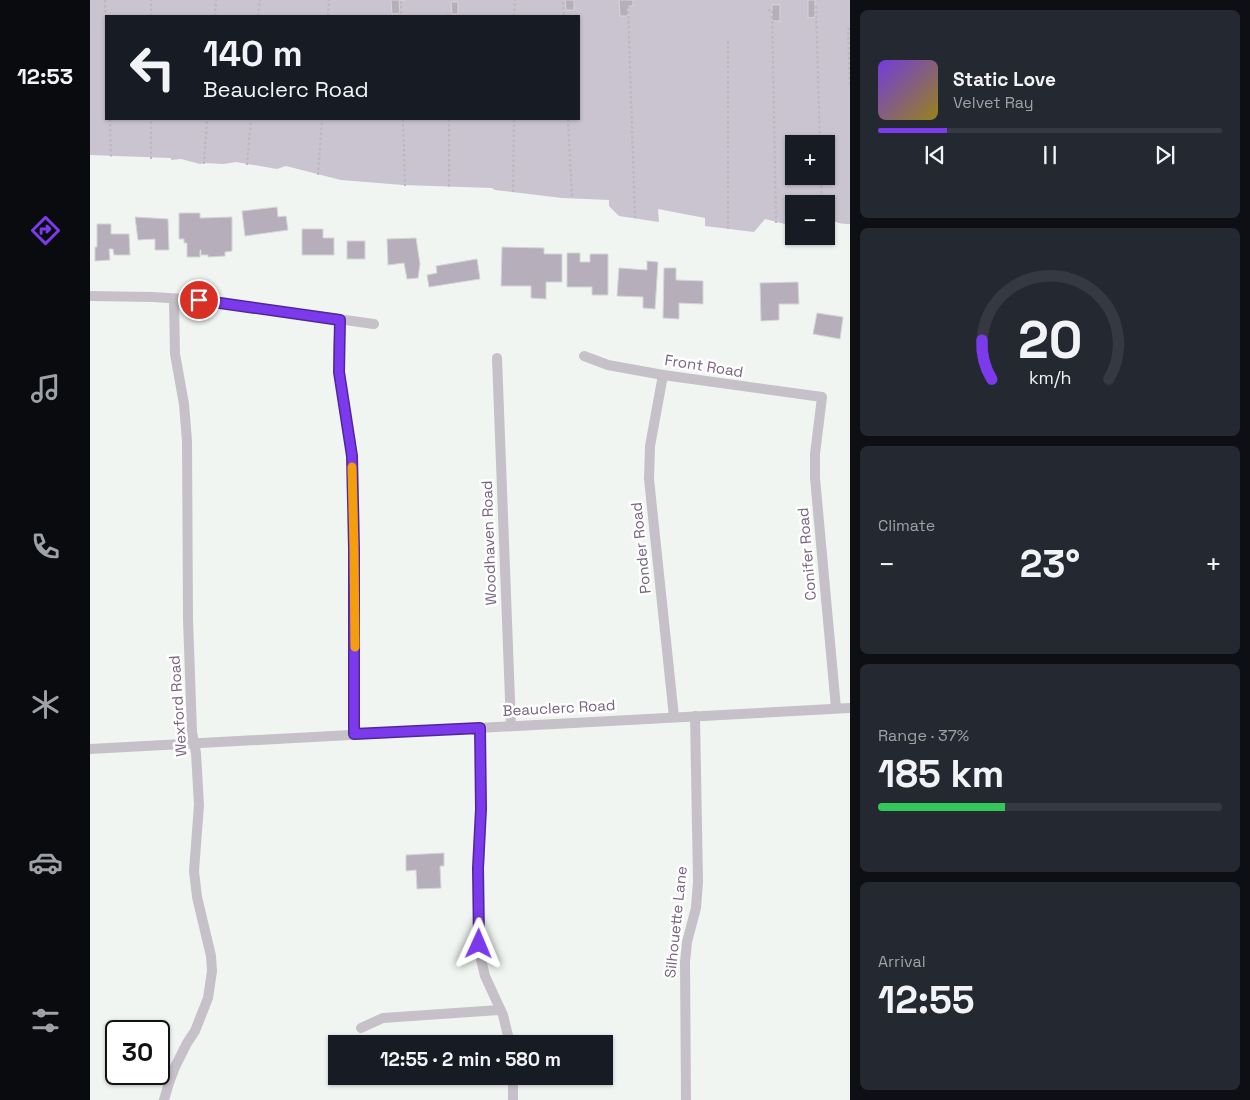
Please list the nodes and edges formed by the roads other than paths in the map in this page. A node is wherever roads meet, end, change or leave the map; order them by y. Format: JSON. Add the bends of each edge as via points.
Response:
{"nodes":[{"id":1,"x":90,"y":296,"type":"edge"},
{"id":2,"x":174,"y":299,"type":"junction"},
{"id":3,"x":340,"y":320,"type":"junction"},
{"id":4,"x":374,"y":324,"type":"dead end"},
{"id":5,"x":584,"y":356,"type":"dead end"},
{"id":6,"x":497,"y":358,"type":"dead end"},
{"id":7,"x":663,"y":375,"type":"junction"},
{"id":8,"x":822,"y":397,"type":"joint"},
{"id":9,"x":836,"y":708,"type":"junction"},
{"id":10,"x":850,"y":708,"type":"edge"},
{"id":11,"x":695,"y":716,"type":"junction"},
{"id":12,"x":674,"y":717,"type":"junction"},
{"id":13,"x":510,"y":726,"type":"junction"},
{"id":14,"x":480,"y":728,"type":"junction"},
{"id":15,"x":354,"y":734,"type":"junction"},
{"id":16,"x":195,"y":744,"type":"junction"},
{"id":17,"x":90,"y":749,"type":"edge"},
{"id":18,"x":499,"y":1010,"type":"junction"},
{"id":19,"x":361,"y":1028,"type":"dead end"},
{"id":20,"x":508,"y":1035,"type":"edge"},
{"id":21,"x":513,"y":1085,"type":"edge"},
{"id":22,"x":164,"y":1100,"type":"edge"},
{"id":23,"x":514,"y":1100,"type":"edge"},
{"id":24,"x":686,"y":1100,"type":"edge"}],
"edges":[{"from":1,"to":2,"type":"street"},
{"from":2,"to":3,"type":"street"},
{"from":2,"to":16,"type":"street","name":"Wexford Road","via":[[176,354],[187,441],[188,619]]},
{"from":3,"to":4,"type":"street"},
{"from":3,"to":15,"type":"street","via":[[339,372],[352,466]]},
{"from":5,"to":7,"type":"street","name":"Front Road","via":[[608,365]]},
{"from":6,"to":13,"type":"street","name":"Woodhaven Road"},
{"from":7,"to":8,"type":"street","name":"Front Road"},
{"from":7,"to":12,"type":"street","name":"Ponder Road","via":[[650,446],[649,479]]},
{"from":8,"to":9,"type":"street","name":"Conifer Road","via":[[815,478]]},
{"from":9,"to":10,"type":"street","name":"Beauclerc Road"},
{"from":9,"to":11,"type":"street","name":"Beauclerc Road"},
{"from":11,"to":12,"type":"street","name":"Beauclerc Road"},
{"from":11,"to":24,"type":"street","name":"Silhouette Lane","via":[[698,882],[685,962]]},
{"from":12,"to":13,"type":"street","name":"Beauclerc Road"},
{"from":13,"to":14,"type":"street","name":"Beauclerc Road"},
{"from":14,"to":15,"type":"street","name":"Beauclerc Road"},
{"from":14,"to":18,"type":"street","via":[[480,955],[484,976]]},
{"from":15,"to":16,"type":"street","name":"Beauclerc Road"},
{"from":16,"to":17,"type":"street","name":"Beauclerc Road"},
{"from":16,"to":22,"type":"street","name":"Wexford Road","via":[[199,806],[194,871],[211,956],[211,987],[203,1014],[168,1083]]},
{"from":18,"to":19,"type":"street","via":[[383,1018]]},
{"from":18,"to":20,"type":"street"},
{"from":21,"to":23,"type":"street"}]}
